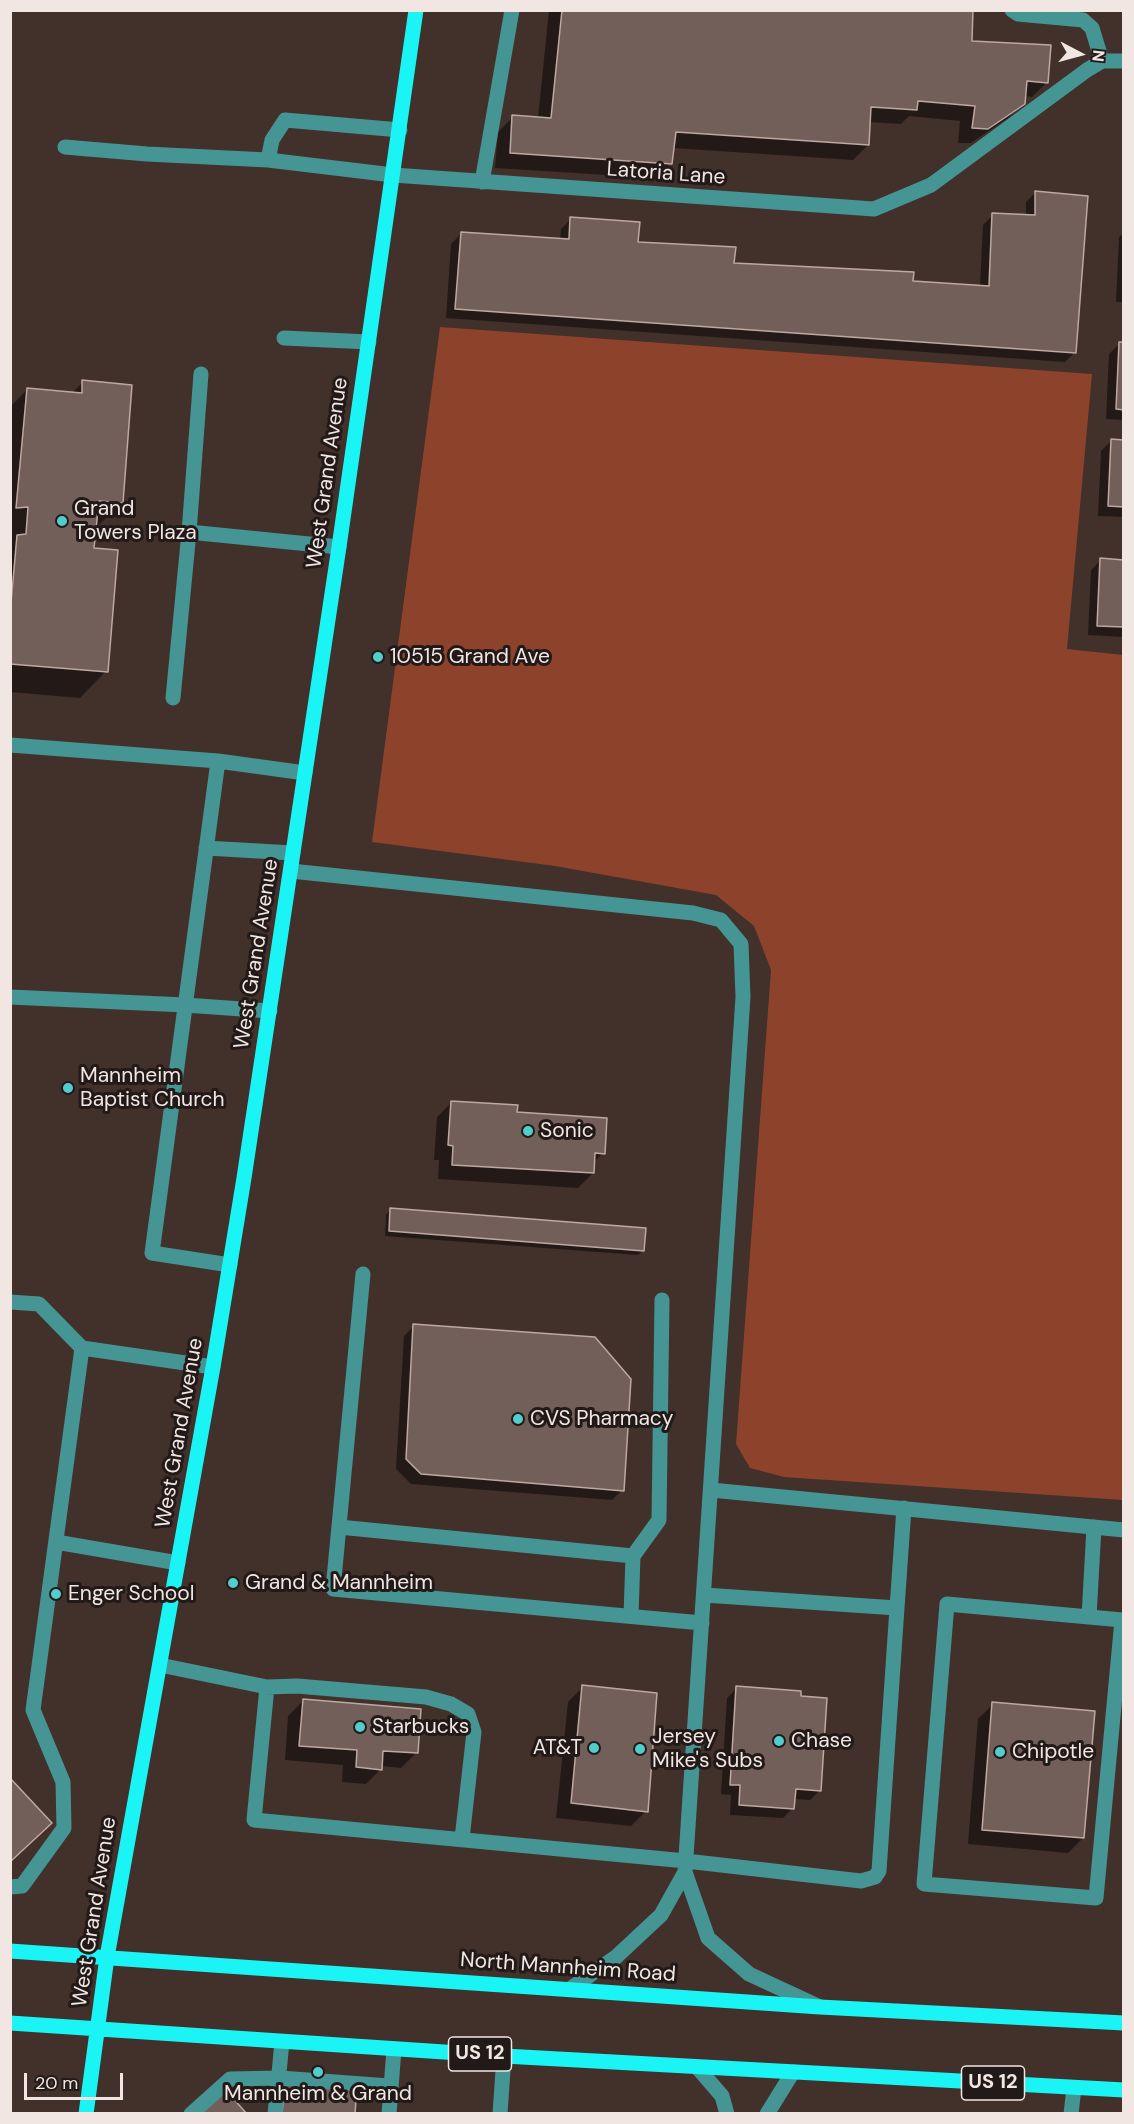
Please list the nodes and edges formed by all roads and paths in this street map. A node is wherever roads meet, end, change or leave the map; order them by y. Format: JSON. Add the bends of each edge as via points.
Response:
{"nodes":[{"id":1,"x":416,"y":10,"type":"edge"},
{"id":2,"x":512,"y":10,"type":"edge"},
{"id":3,"x":1012,"y":10,"type":"edge"},
{"id":4,"x":1124,"y":61,"type":"edge"},
{"id":5,"x":1102,"y":62,"type":"junction"},
{"id":6,"x":400,"y":130,"type":"junction"},
{"id":7,"x":65,"y":147,"type":"dead end"},
{"id":8,"x":268,"y":160,"type":"junction"},
{"id":9,"x":393,"y":175,"type":"junction"},
{"id":10,"x":482,"y":182,"type":"junction"},
{"id":11,"x":284,"y":338,"type":"dead end"},
{"id":12,"x":369,"y":342,"type":"junction"},
{"id":13,"x":201,"y":374,"type":"dead end"},
{"id":14,"x":189,"y":532,"type":"junction"},
{"id":15,"x":339,"y":547,"type":"junction"},
{"id":16,"x":173,"y":698,"type":"dead end"},
{"id":17,"x":10,"y":745,"type":"edge"},
{"id":18,"x":218,"y":761,"type":"junction"},
{"id":19,"x":305,"y":773,"type":"junction"},
{"id":20,"x":206,"y":848,"type":"junction"},
{"id":21,"x":293,"y":854,"type":"junction"},
{"id":22,"x":291,"y":871,"type":"junction"},
{"id":23,"x":10,"y":997,"type":"edge"},
{"id":24,"x":185,"y":1005,"type":"junction"},
{"id":25,"x":270,"y":1011,"type":"junction"},
{"id":26,"x":230,"y":1264,"type":"junction"},
{"id":27,"x":363,"y":1274,"type":"dead end"},
{"id":28,"x":662,"y":1300,"type":"dead end"},
{"id":29,"x":10,"y":1302,"type":"edge"},
{"id":30,"x":82,"y":1348,"type":"junction"},
{"id":31,"x":213,"y":1367,"type":"junction"},
{"id":32,"x":711,"y":1490,"type":"junction"},
{"id":33,"x":904,"y":1508,"type":"junction"},
{"id":34,"x":339,"y":1527,"type":"junction"},
{"id":35,"x":1094,"y":1527,"type":"junction"},
{"id":36,"x":1124,"y":1530,"type":"edge"},
{"id":37,"x":56,"y":1542,"type":"junction"},
{"id":38,"x":633,"y":1556,"type":"junction"},
{"id":39,"x":178,"y":1563,"type":"junction"},
{"id":40,"x":704,"y":1595,"type":"junction"},
{"id":41,"x":897,"y":1608,"type":"junction"},
{"id":42,"x":632,"y":1616,"type":"junction"},
{"id":43,"x":1089,"y":1617,"type":"junction"},
{"id":44,"x":702,"y":1623,"type":"junction"},
{"id":45,"x":160,"y":1665,"type":"junction"},
{"id":46,"x":267,"y":1687,"type":"junction"},
{"id":47,"x":462,"y":1839,"type":"junction"},
{"id":48,"x":685,"y":1866,"type":"junction"},
{"id":49,"x":10,"y":1887,"type":"edge"},
{"id":50,"x":10,"y":1951,"type":"edge"},
{"id":51,"x":107,"y":1957,"type":"junction"},
{"id":52,"x":570,"y":1989,"type":"junction"},
{"id":53,"x":820,"y":2007,"type":"junction"},
{"id":54,"x":10,"y":2023,"type":"edge"},
{"id":55,"x":1124,"y":2023,"type":"edge"},
{"id":56,"x":97,"y":2030,"type":"junction"},
{"id":57,"x":282,"y":2042,"type":"junction"},
{"id":58,"x":394,"y":2049,"type":"junction"},
{"id":59,"x":504,"y":2056,"type":"junction"},
{"id":60,"x":697,"y":2067,"type":"junction"},
{"id":61,"x":793,"y":2072,"type":"junction"},
{"id":62,"x":280,"y":2078,"type":"junction"},
{"id":63,"x":390,"y":2086,"type":"junction"},
{"id":64,"x":1074,"y":2088,"type":"junction"},
{"id":65,"x":1124,"y":2090,"type":"edge"},
{"id":66,"x":86,"y":2114,"type":"edge"},
{"id":67,"x":191,"y":2114,"type":"edge"},
{"id":68,"x":275,"y":2114,"type":"edge"},
{"id":69,"x":389,"y":2114,"type":"edge"},
{"id":70,"x":500,"y":2114,"type":"edge"},
{"id":71,"x":727,"y":2114,"type":"edge"},
{"id":72,"x":767,"y":2114,"type":"edge"},
{"id":73,"x":1071,"y":2114,"type":"edge"}],
"edges":[{"from":1,"to":6,"type":"main road","name":"West Grand Avenue"},
{"from":2,"to":10,"type":"street"},
{"from":3,"to":5,"type":"street","via":[[1018,14],[1083,20],[1092,28]]},
{"from":4,"to":5,"type":"street"},
{"from":5,"to":10,"type":"street","name":"Latoria Lane","via":[[931,185],[874,209]]},
{"from":6,"to":8,"type":"street","via":[[285,120],[272,140]]},
{"from":6,"to":9,"type":"main road","name":"West Grand Avenue"},
{"from":7,"to":8,"type":"street","name":"Latoria Lane"},
{"from":8,"to":9,"type":"street","name":"Latoria Lane"},
{"from":9,"to":10,"type":"street","name":"Latoria Lane"},
{"from":9,"to":12,"type":"main road","name":"West Grand Avenue"},
{"from":11,"to":12,"type":"street"},
{"from":12,"to":15,"type":"main road","name":"West Grand Avenue"},
{"from":13,"to":14,"type":"street"},
{"from":14,"to":15,"type":"street"},
{"from":14,"to":16,"type":"street"},
{"from":15,"to":19,"type":"main road","name":"West Grand Avenue"},
{"from":17,"to":18,"type":"street"},
{"from":18,"to":19,"type":"street"},
{"from":18,"to":20,"type":"street"},
{"from":19,"to":21,"type":"main road","name":"West Grand Avenue"},
{"from":20,"to":21,"type":"street"},
{"from":20,"to":24,"type":"street"},
{"from":21,"to":22,"type":"main road","name":"West Grand Avenue"},
{"from":22,"to":25,"type":"main road","name":"West Grand Avenue"},
{"from":22,"to":32,"type":"street","via":[[693,913],[721,920],[741,944],[743,997]]},
{"from":23,"to":24,"type":"street"},
{"from":24,"to":25,"type":"street"},
{"from":24,"to":26,"type":"street","via":[[152,1253]]},
{"from":25,"to":26,"type":"main road","name":"West Grand Avenue"},
{"from":26,"to":31,"type":"main road","name":"West Grand Avenue"},
{"from":27,"to":34,"type":"street"},
{"from":28,"to":38,"type":"street","via":[[659,1520]]},
{"from":29,"to":30,"type":"street","via":[[39,1304]]},
{"from":30,"to":31,"type":"street"},
{"from":30,"to":37,"type":"street"},
{"from":31,"to":39,"type":"main road","name":"West Grand Avenue"},
{"from":32,"to":33,"type":"street"},
{"from":32,"to":40,"type":"street"},
{"from":33,"to":35,"type":"street"},
{"from":33,"to":41,"type":"street"},
{"from":34,"to":38,"type":"street"},
{"from":34,"to":42,"type":"street","via":[[333,1589]]},
{"from":35,"to":36,"type":"street"},
{"from":35,"to":43,"type":"street"},
{"from":37,"to":39,"type":"street"},
{"from":37,"to":49,"type":"street","via":[[33,1710],[63,1782],[64,1827],[22,1886]]},
{"from":38,"to":42,"type":"street"},
{"from":39,"to":45,"type":"main road","name":"West Grand Avenue"},
{"from":40,"to":41,"type":"street"},
{"from":40,"to":44,"type":"street"},
{"from":41,"to":48,"type":"street","via":[[879,1871],[875,1878],[861,1881]]},
{"from":42,"to":44,"type":"street"},
{"from":43,"to":43,"type":"street","via":[[947,1604],[924,1884],[1096,1898],[1122,1620]]},
{"from":44,"to":48,"type":"street"},
{"from":45,"to":46,"type":"street"},
{"from":45,"to":51,"type":"main road","name":"West Grand Avenue"},
{"from":46,"to":47,"type":"street","via":[[426,1697],[468,1714],[474,1732]]},
{"from":46,"to":47,"type":"street","via":[[254,1820]]},
{"from":47,"to":48,"type":"street"},
{"from":48,"to":52,"type":"street","via":[[661,1915],[616,1957]]},
{"from":48,"to":53,"type":"street","via":[[708,1938],[749,1974]]},
{"from":50,"to":51,"type":"main road","name":"North Mannheim Road"},
{"from":51,"to":52,"type":"main road","name":"North Mannheim Road"},
{"from":51,"to":56,"type":"main road","name":"West Grand Avenue"},
{"from":52,"to":53,"type":"main road","name":"North Mannheim Road"},
{"from":53,"to":55,"type":"main road","name":"North Mannheim Road"},
{"from":54,"to":56,"type":"main road","number":"US 12"},
{"from":56,"to":57,"type":"main road","number":"US 12"},
{"from":56,"to":66,"type":"main road","name":"West Grand Avenue"},
{"from":57,"to":58,"type":"main road","number":"US 12"},
{"from":57,"to":62,"type":"street"},
{"from":58,"to":59,"type":"main road","number":"US 12"},
{"from":58,"to":63,"type":"street"},
{"from":59,"to":60,"type":"main road","number":"US 12"},
{"from":59,"to":70,"type":"street"},
{"from":60,"to":61,"type":"main road","number":"US 12"},
{"from":60,"to":71,"type":"street","via":[[722,2096]]},
{"from":61,"to":64,"type":"main road","number":"US 12"},
{"from":61,"to":72,"type":"street"},
{"from":62,"to":63,"type":"street"},
{"from":62,"to":67,"type":"street","via":[[230,2079]]},
{"from":62,"to":68,"type":"street"},
{"from":63,"to":69,"type":"street"},
{"from":64,"to":65,"type":"main road","number":"US 12"},
{"from":64,"to":73,"type":"street"}]}
